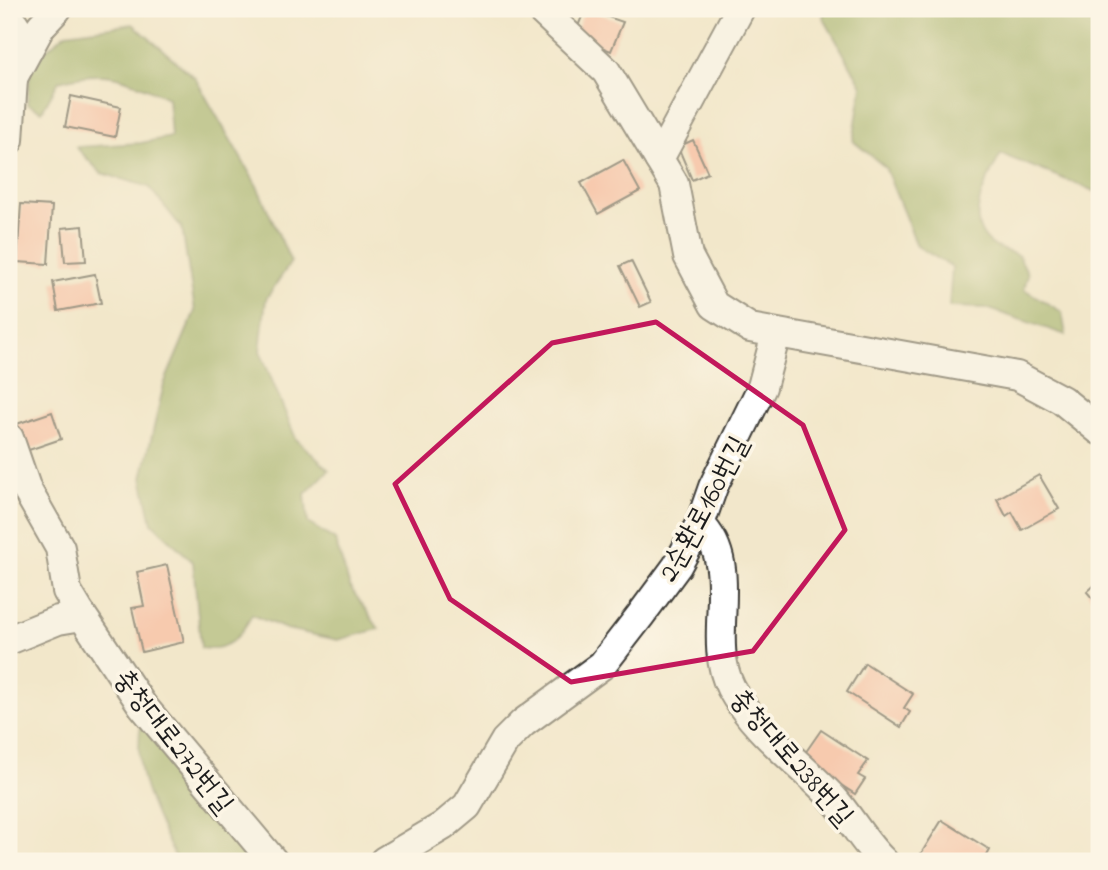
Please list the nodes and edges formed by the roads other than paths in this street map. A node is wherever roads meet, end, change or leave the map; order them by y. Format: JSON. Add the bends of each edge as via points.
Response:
{"nodes":[{"id":1,"x":57,"y":9,"type":"edge"},
{"id":2,"x":540,"y":9,"type":"edge"},
{"id":3,"x":740,"y":9,"type":"edge"},
{"id":4,"x":9,"y":16,"type":"edge"},
{"id":5,"x":26,"y":52,"type":"junction"},
{"id":6,"x":11,"y":82,"type":"edge"},
{"id":7,"x":9,"y":140,"type":"edge"},
{"id":8,"x":659,"y":159,"type":"junction"},
{"id":9,"x":776,"y":334,"type":"junction"},
{"id":10,"x":1099,"y":430,"type":"edge"},
{"id":11,"x":9,"y":438,"type":"edge"},
{"id":12,"x":700,"y":524,"type":"junction"},
{"id":13,"x":82,"y":616,"type":"junction"},
{"id":14,"x":9,"y":640,"type":"edge"},
{"id":15,"x":273,"y":861,"type":"edge"},
{"id":16,"x":384,"y":861,"type":"edge"},
{"id":17,"x":883,"y":861,"type":"edge"}],
"edges":[{"from":1,"to":5,"type":"lane"},
{"from":2,"to":8,"type":"lane","via":[[606,71]]},
{"from":3,"to":8,"type":"lane"},
{"from":4,"to":5,"type":"lane"},
{"from":5,"to":6,"type":"lane"},
{"from":6,"to":7,"type":"lane"},
{"from":8,"to":9,"type":"lane","via":[[674,184],[688,256],[714,305],[750,328]]},
{"from":9,"to":10,"type":"lane","via":[[1017,376],[1062,400]]},
{"from":9,"to":12,"type":"lane","name":"2순환로160번길","via":[[762,387]]},
{"from":11,"to":13,"type":"lane","name":"충청대로272번길","via":[[27,489],[60,548],[67,591]]},
{"from":12,"to":16,"type":"lane","name":"2순환로160번길","via":[[677,566],[602,665],[505,741],[467,806]]},
{"from":12,"to":17,"type":"lane","name":"충청대로238번길","via":[[716,544],[719,556],[720,659],[731,688],[758,724],[834,799]]},
{"from":13,"to":14,"type":"lane","via":[[58,620]]},
{"from":13,"to":15,"type":"lane","name":"충청대로272번길","via":[[142,705]]}]}
